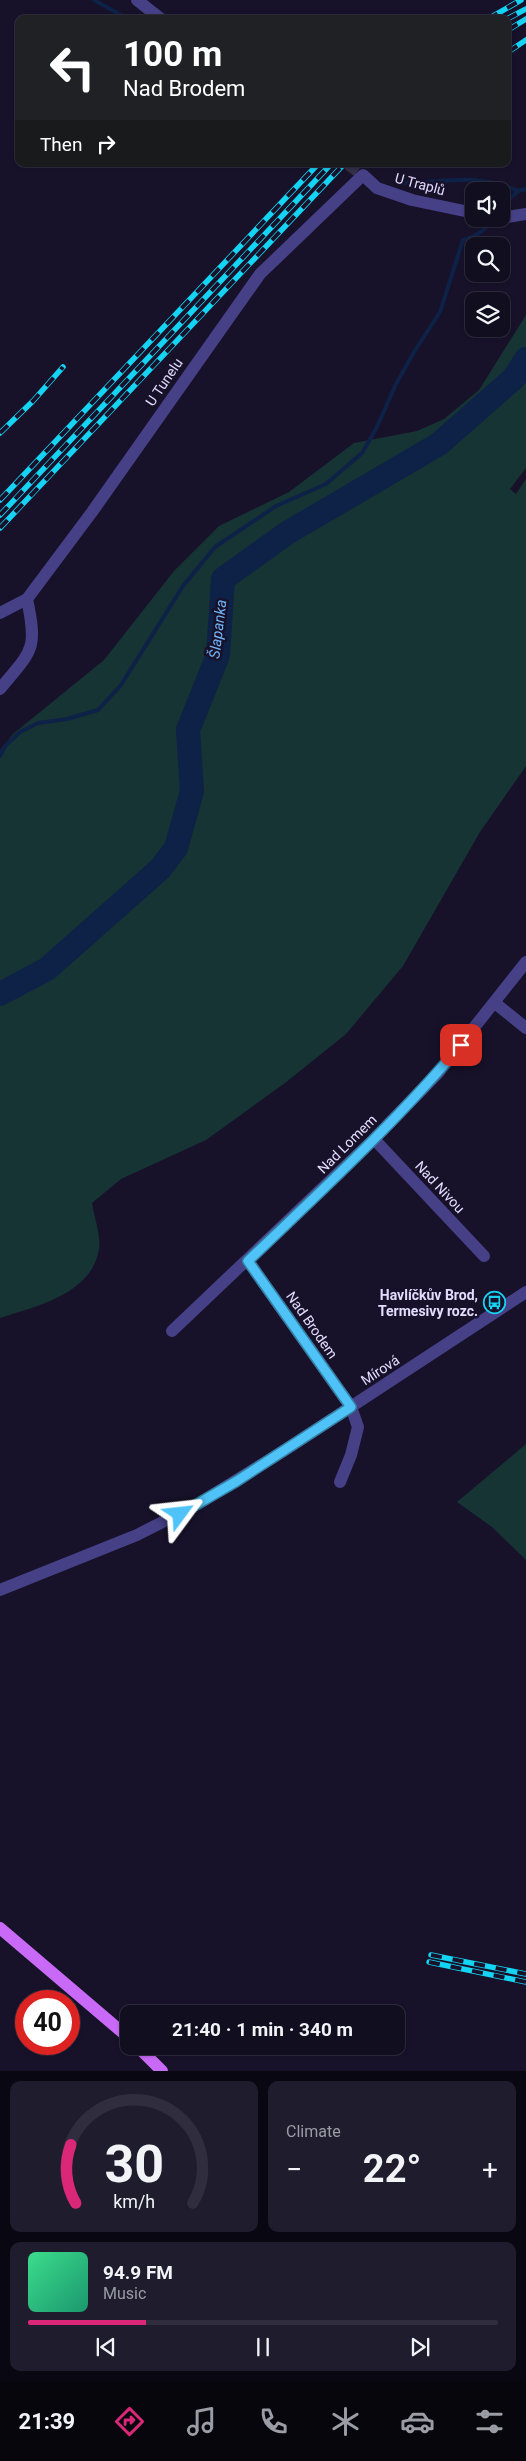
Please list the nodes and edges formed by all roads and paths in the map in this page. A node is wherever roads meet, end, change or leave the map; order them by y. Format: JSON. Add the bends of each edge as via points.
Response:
{"nodes":[{"id":1,"x":137,"y":0,"type":"edge"},
{"id":2,"x":156,"y":15,"type":"edge"},
{"id":3,"x":363,"y":175,"type":"joint"},
{"id":4,"x":465,"y":211,"type":"edge"},
{"id":5,"x":526,"y":214,"type":"edge"},
{"id":6,"x":510,"y":217,"type":"edge"},
{"id":7,"x":27,"y":599,"type":"junction"},
{"id":8,"x":0,"y":612,"type":"edge"},
{"id":9,"x":0,"y":689,"type":"edge"},
{"id":10,"x":526,"y":962,"type":"edge"},
{"id":11,"x":495,"y":1003,"type":"junction"},
{"id":12,"x":526,"y":1028,"type":"edge"},
{"id":13,"x":374,"y":1139,"type":"junction"},
{"id":14,"x":484,"y":1256,"type":"dead end"},
{"id":15,"x":248,"y":1261,"type":"junction"},
{"id":16,"x":526,"y":1292,"type":"edge"},
{"id":17,"x":172,"y":1332,"type":"dead end"},
{"id":18,"x":351,"y":1407,"type":"junction"},
{"id":19,"x":340,"y":1482,"type":"dead end"},
{"id":20,"x":0,"y":1590,"type":"edge"},
{"id":21,"x":0,"y":1928,"type":"edge"},
{"id":22,"x":120,"y":2030,"type":"edge"},
{"id":23,"x":146,"y":2055,"type":"edge"},
{"id":24,"x":162,"y":2071,"type":"edge"}],
"edges":[{"from":1,"to":2,"type":"street"},
{"from":3,"to":4,"type":"street","name":"U Traplů","via":[[377,188],[412,200]]},
{"from":3,"to":7,"type":"street","name":"U Tunelu","via":[[260,274]]},
{"from":5,"to":6,"type":"street"},
{"from":7,"to":8,"type":"street","name":"U Tunelu"},
{"from":7,"to":9,"type":"street","via":[[34,631],[30,652]]},
{"from":10,"to":11,"type":"street","name":"Nad Lomem"},
{"from":11,"to":12,"type":"street"},
{"from":11,"to":13,"type":"street","name":"Nad Lomem","via":[[438,1073]]},
{"from":13,"to":14,"type":"street","name":"Nad Nivou"},
{"from":13,"to":15,"type":"street","name":"Nad Lomem"},
{"from":15,"to":17,"type":"street","name":"Nad Lomem"},
{"from":15,"to":18,"type":"street","name":"Nad Brodem"},
{"from":16,"to":18,"type":"street","name":"Mírová"},
{"from":18,"to":19,"type":"street","via":[[358,1427]]},
{"from":18,"to":20,"type":"street","name":"Mírová","via":[[198,1504],[137,1535]]},
{"from":21,"to":22,"type":"main road"},
{"from":23,"to":24,"type":"main road"}]}
